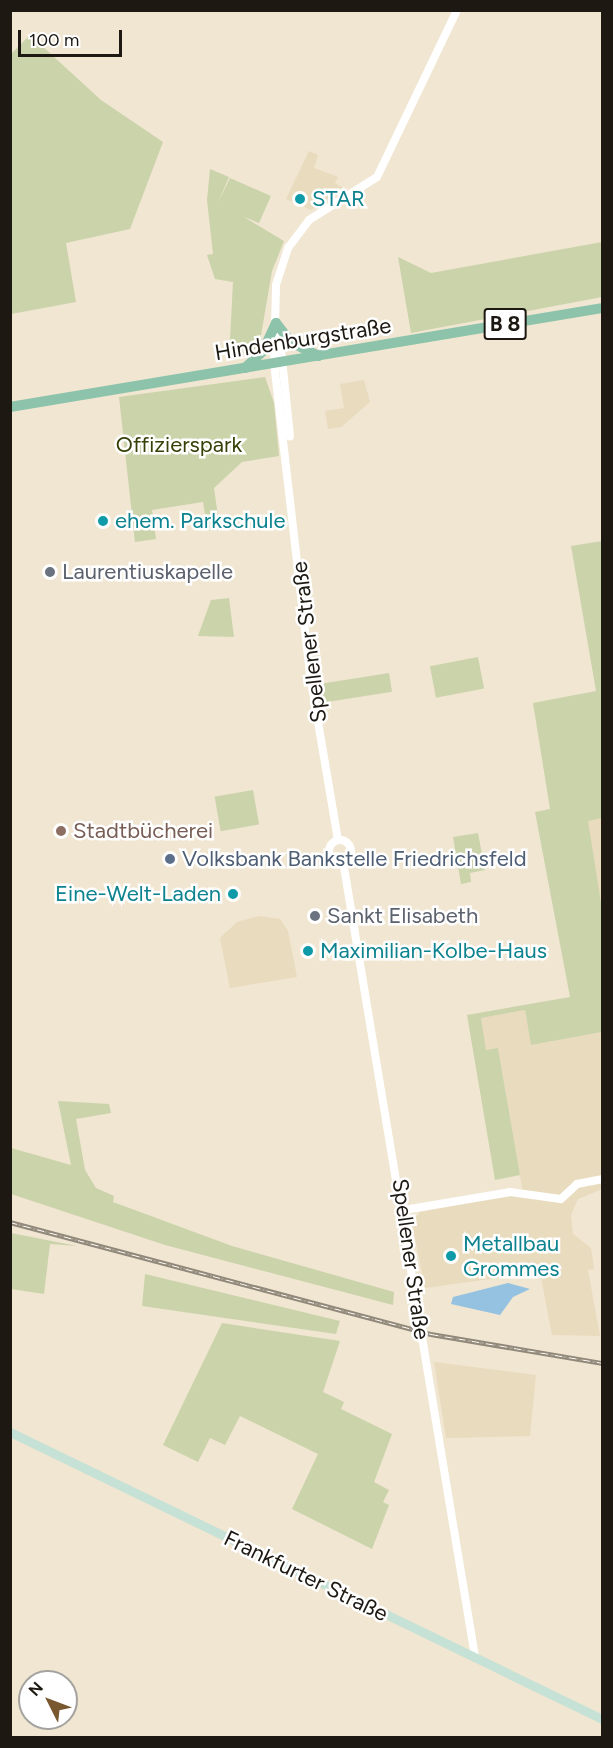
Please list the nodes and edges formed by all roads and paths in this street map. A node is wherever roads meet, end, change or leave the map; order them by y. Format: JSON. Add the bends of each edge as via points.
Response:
{"nodes":[{"id":1,"x":457,"y":10,"type":"edge"},
{"id":2,"x":603,"y":308,"type":"edge"},
{"id":3,"x":276,"y":323,"type":"junction"},
{"id":4,"x":319,"y":356,"type":"junction"},
{"id":5,"x":279,"y":363,"type":"junction"},
{"id":6,"x":244,"y":368,"type":"junction"},
{"id":7,"x":10,"y":407,"type":"edge"},
{"id":8,"x":338,"y":840,"type":"junction"},
{"id":9,"x":343,"y":861,"type":"junction"},
{"id":10,"x":603,"y":1179,"type":"edge"},
{"id":11,"x":404,"y":1210,"type":"junction"},
{"id":12,"x":10,"y":1432,"type":"edge"},
{"id":13,"x":475,"y":1657,"type":"junction"},
{"id":14,"x":603,"y":1719,"type":"edge"}],
"edges":[{"from":1,"to":3,"type":"street","name":"Spellener Straße","via":[[377,177],[336,199],[300,229],[279,271]]},
{"from":2,"to":4,"type":"main road","name":"Hindenburgstraße","number":"B 8"},
{"from":3,"to":4,"type":"main road","via":[[291,342]]},
{"from":3,"to":5,"type":"street","name":"Spellener Straße"},
{"from":3,"to":6,"type":"main road","via":[[263,351]]},
{"from":4,"to":5,"type":"main road","name":"Hindenburgstraße","number":"B 8"},
{"from":5,"to":6,"type":"main road","name":"Hindenburgstraße","number":"B 8"},
{"from":5,"to":8,"type":"street","name":"Spellener Straße","via":[[310,674]]},
{"from":6,"to":7,"type":"main road","name":"Hindenburgstraße","number":"B 8"},
{"from":8,"to":9,"type":"street","name":"Spellener Straße","via":[[350,846]]},
{"from":8,"to":9,"type":"street","name":"Spellener Straße","via":[[329,852]]},
{"from":9,"to":11,"type":"street","name":"Spellener Straße"},
{"from":10,"to":11,"type":"street","via":[[577,1184],[561,1199],[510,1192]]},
{"from":11,"to":13,"type":"street","name":"Spellener Straße"},
{"from":12,"to":13,"type":"main road","name":"Frankfurter Straße"},
{"from":13,"to":14,"type":"main road","name":"Frankfurter Straße"}]}
